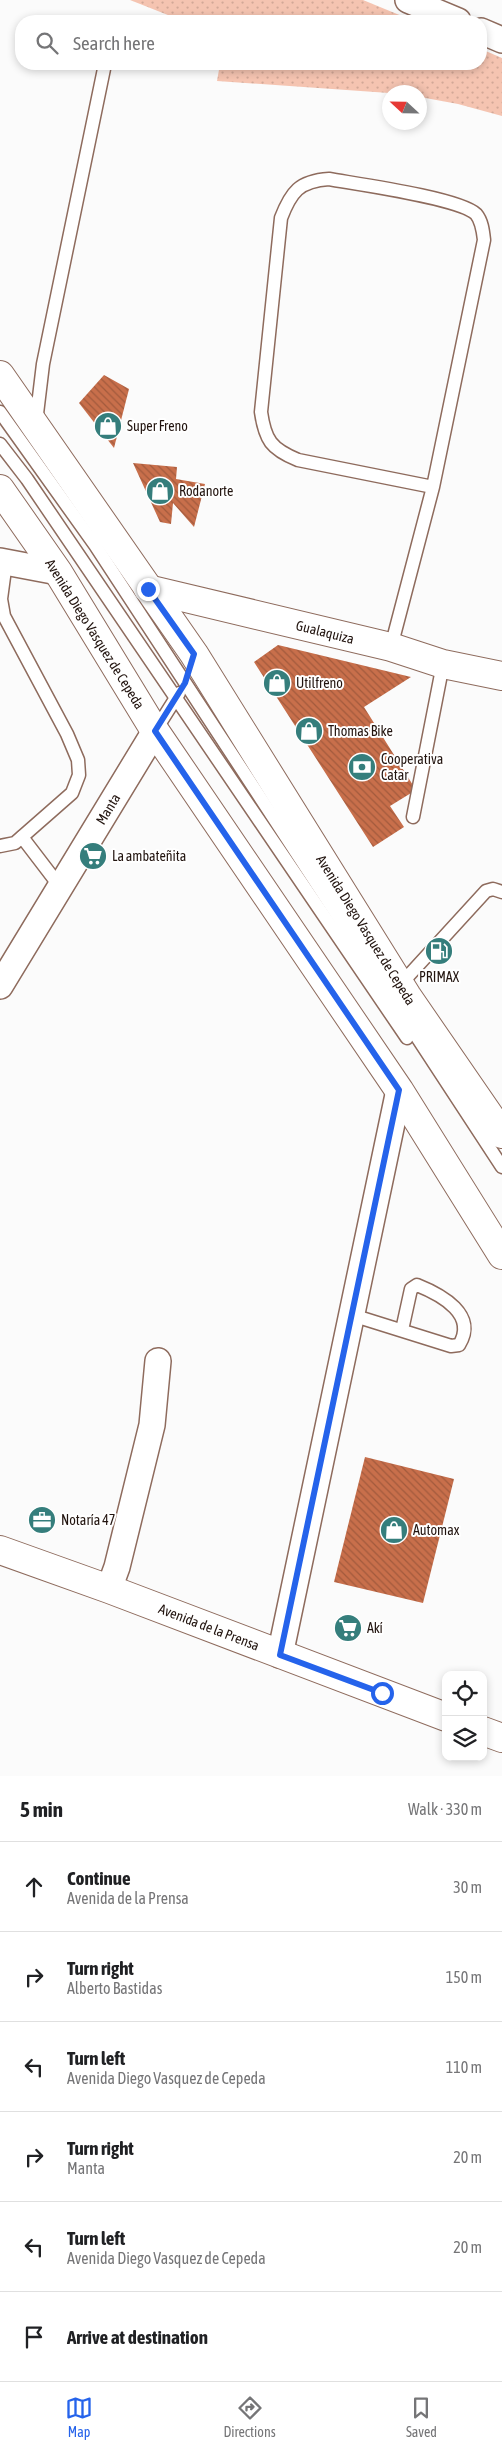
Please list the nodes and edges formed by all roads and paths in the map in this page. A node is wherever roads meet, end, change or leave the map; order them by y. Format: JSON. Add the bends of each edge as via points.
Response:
{"nodes":[{"id":1,"x":408,"y":0,"type":"edge"},
{"id":2,"x":444,"y":15,"type":"edge"},
{"id":3,"x":487,"y":34,"type":"edge"},
{"id":4,"x":502,"y":40,"type":"edge"},
{"id":5,"x":104,"y":70,"type":"edge"},
{"id":6,"x":0,"y":375,"type":"edge"},
{"id":7,"x":0,"y":412,"type":"edge"},
{"id":8,"x":36,"y":426,"type":"junction"},
{"id":9,"x":0,"y":444,"type":"edge"},
{"id":10,"x":433,"y":487,"type":"junction"},
{"id":11,"x":0,"y":489,"type":"edge"},
{"id":12,"x":3,"y":562,"type":"edge"},
{"id":13,"x":58,"y":572,"type":"junction"},
{"id":14,"x":148,"y":589,"type":"junction"},
{"id":15,"x":391,"y":647,"type":"junction"},
{"id":16,"x":194,"y":654,"type":"junction"},
{"id":17,"x":443,"y":664,"type":"junction"},
{"id":18,"x":502,"y":676,"type":"edge"},
{"id":19,"x":185,"y":683,"type":"junction"},
{"id":20,"x":176,"y":698,"type":"junction"},
{"id":21,"x":155,"y":731,"type":"junction"},
{"id":22,"x":413,"y":817,"type":"dead end"},
{"id":23,"x":22,"y":837,"type":"junction"},
{"id":24,"x":0,"y":846,"type":"edge"},
{"id":25,"x":61,"y":888,"type":"junction"},
{"id":26,"x":502,"y":892,"type":"edge"},
{"id":27,"x":400,"y":985,"type":"junction"},
{"id":28,"x":0,"y":986,"type":"edge"},
{"id":29,"x":399,"y":1090,"type":"junction"},
{"id":30,"x":500,"y":1121,"type":"edge"},
{"id":31,"x":502,"y":1166,"type":"edge"},
{"id":32,"x":502,"y":1176,"type":"edge"},
{"id":33,"x":502,"y":1255,"type":"edge"},
{"id":34,"x":352,"y":1315,"type":"junction"},
{"id":35,"x":402,"y":1330,"type":"junction"},
{"id":36,"x":158,"y":1361,"type":"dead end"},
{"id":37,"x":0,"y":1550,"type":"edge"},
{"id":38,"x":109,"y":1589,"type":"junction"},
{"id":39,"x":280,"y":1655,"type":"junction"},
{"id":40,"x":443,"y":1716,"type":"edge"},
{"id":41,"x":487,"y":1732,"type":"edge"},
{"id":42,"x":502,"y":1738,"type":"edge"}],
"edges":[{"from":1,"to":2,"type":"street"},
{"from":3,"to":4,"type":"street"},
{"from":5,"to":8,"type":"lane","via":[[43,364]]},
{"from":6,"to":8,"type":"main road","name":"Avenida Diego Vasquez de Cepeda"},
{"from":7,"to":19,"type":"lane","via":[[94,545]]},
{"from":8,"to":14,"type":"main road","name":"Avenida Diego Vasquez de Cepeda"},
{"from":9,"to":20,"type":"lane"},
{"from":10,"to":10,"type":"lane","via":[[484,240],[483,227],[477,215],[455,203],[329,179],[312,180],[296,189],[280,218],[261,412],[264,429],[270,443],[283,454],[298,460]]},
{"from":10,"to":15,"type":"lane"},
{"from":11,"to":13,"type":"main road","name":"Avenida Diego Vasquez de Cepeda"},
{"from":12,"to":13,"type":"street"},
{"from":12,"to":23,"type":"lane","via":[[1,599],[4,616],[78,760],[78,776],[72,793]]},
{"from":13,"to":21,"type":"main road","name":"Avenida Diego Vasquez de Cepeda"},
{"from":14,"to":15,"type":"main road","name":"Gualaquiza"},
{"from":14,"to":16,"type":"main road","name":"Avenida Diego Vasquez de Cepeda"},
{"from":15,"to":17,"type":"main road","name":"Gualaquiza"},
{"from":16,"to":19,"type":"lane","name":"Manta"},
{"from":16,"to":27,"type":"main road","name":"Avenida Diego Vasquez de Cepeda"},
{"from":17,"to":18,"type":"main road","name":"Gualaquiza"},
{"from":17,"to":22,"type":"lane"},
{"from":19,"to":20,"type":"lane","name":"Manta"},
{"from":19,"to":31,"type":"lane"},
{"from":20,"to":21,"type":"lane","name":"Manta"},
{"from":20,"to":32,"type":"lane"},
{"from":21,"to":25,"type":"street","name":"Manta"},
{"from":21,"to":29,"type":"main road","name":"Avenida Diego Vasquez de Cepeda"},
{"from":23,"to":24,"type":"lane","via":[[15,843]]},
{"from":23,"to":25,"type":"lane"},
{"from":25,"to":28,"type":"street","name":"Manta"},
{"from":26,"to":27,"type":"lane","via":[[486,891]]},
{"from":27,"to":30,"type":"main road","name":"Avenida Diego Vasquez de Cepeda"},
{"from":29,"to":33,"type":"main road","name":"Avenida Diego Vasquez de Cepeda"},
{"from":29,"to":34,"type":"street"},
{"from":34,"to":35,"type":"lane"},
{"from":34,"to":39,"type":"street"},
{"from":35,"to":35,"type":"lane","via":[[451,1346],[459,1345],[465,1336],[462,1317],[436,1292],[417,1285],[411,1289]]},
{"from":36,"to":38,"type":"street","via":[[152,1425]]},
{"from":37,"to":38,"type":"main road","name":"Avenida de la Prensa"},
{"from":38,"to":39,"type":"main road","name":"Avenida de la Prensa"},
{"from":39,"to":40,"type":"main road","name":"Avenida de la Prensa"},
{"from":41,"to":42,"type":"main road"}]}
